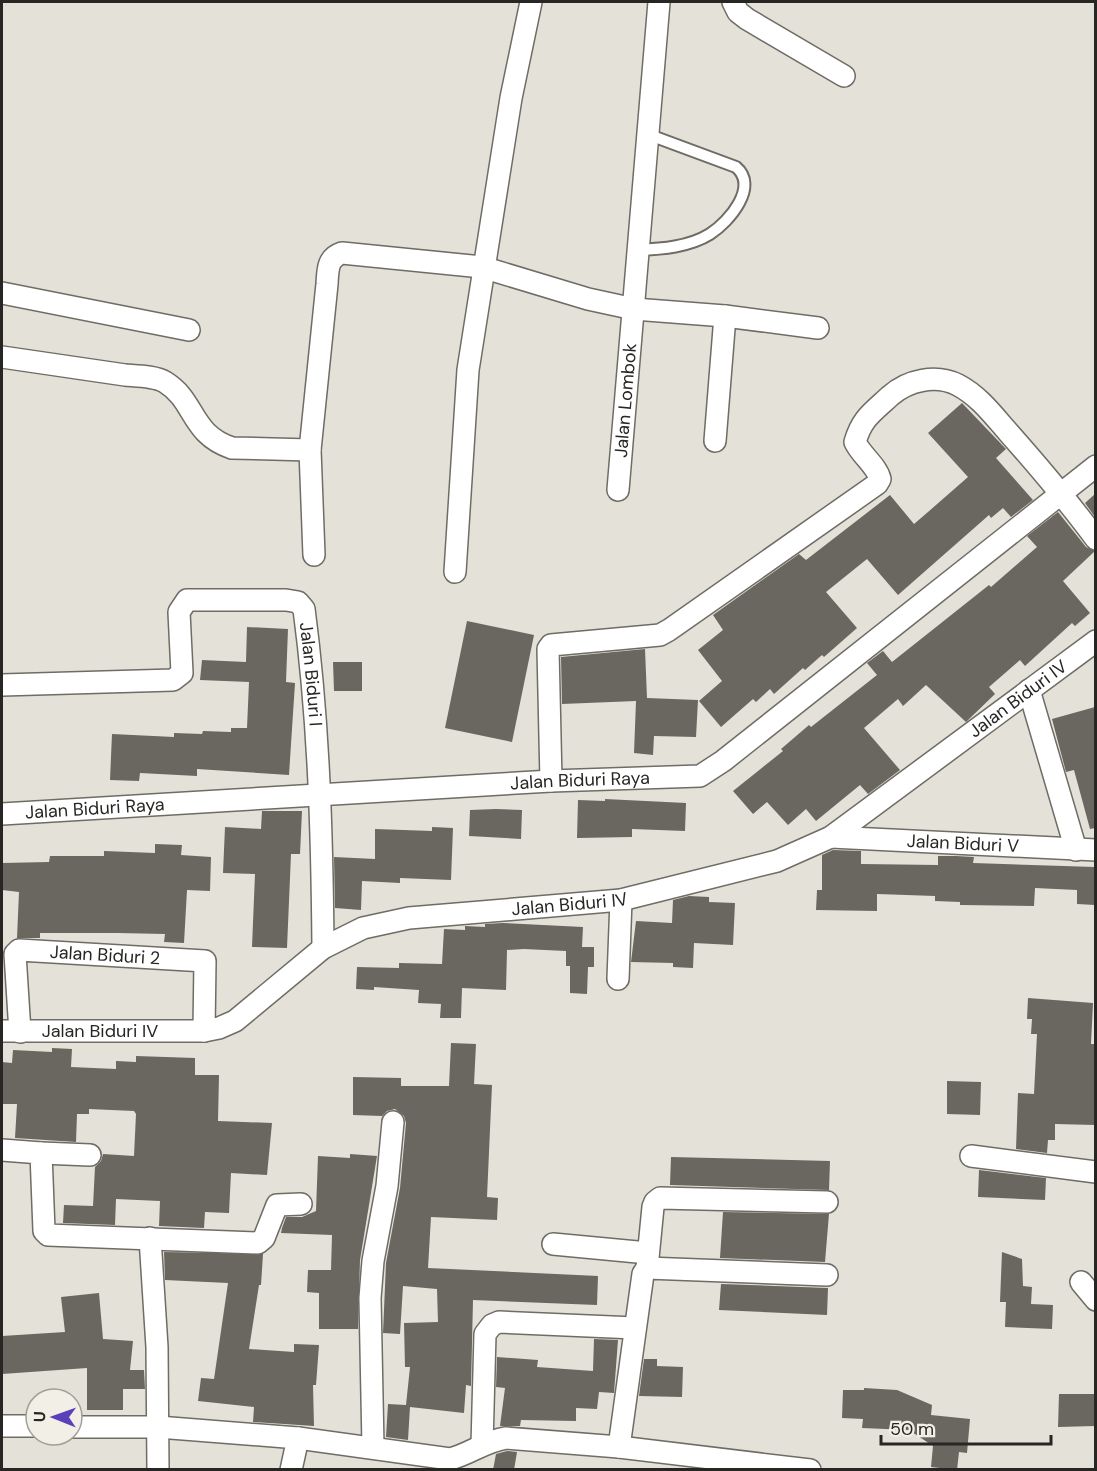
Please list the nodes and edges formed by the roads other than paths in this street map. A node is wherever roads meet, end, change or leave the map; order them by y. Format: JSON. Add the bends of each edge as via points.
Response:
{"nodes":[{"id":1,"x":531,"y":2,"type":"edge"},
{"id":2,"x":659,"y":2,"type":"edge"},
{"id":3,"x":733,"y":2,"type":"edge"},
{"id":4,"x":844,"y":76,"type":"dead end"},
{"id":5,"x":647,"y":134,"type":"junction"},
{"id":6,"x":638,"y":250,"type":"junction"},
{"id":7,"x":482,"y":267,"type":"junction"},
{"id":8,"x":2,"y":293,"type":"edge"},
{"id":9,"x":634,"y":309,"type":"junction"},
{"id":10,"x":725,"y":316,"type":"junction"},
{"id":11,"x":818,"y":328,"type":"dead end"},
{"id":12,"x":189,"y":330,"type":"dead end"},
{"id":13,"x":2,"y":357,"type":"edge"},
{"id":14,"x":715,"y":441,"type":"dead end"},
{"id":15,"x":310,"y":450,"type":"junction"},
{"id":16,"x":1095,"y":466,"type":"edge"},
{"id":17,"x":618,"y":490,"type":"dead end"},
{"id":18,"x":1061,"y":492,"type":"junction"},
{"id":19,"x":1095,"y":539,"type":"edge"},
{"id":20,"x":314,"y":555,"type":"dead end"},
{"id":21,"x":455,"y":572,"type":"dead end"},
{"id":22,"x":1095,"y":641,"type":"edge"},
{"id":23,"x":2,"y":685,"type":"edge"},
{"id":24,"x":1029,"y":690,"type":"junction"},
{"id":25,"x":551,"y":781,"type":"junction"},
{"id":26,"x":321,"y":794,"type":"junction"},
{"id":27,"x":2,"y":814,"type":"edge"},
{"id":28,"x":831,"y":837,"type":"junction"},
{"id":29,"x":1086,"y":850,"type":"edge"},
{"id":30,"x":621,"y":900,"type":"junction"},
{"id":31,"x":323,"y":948,"type":"junction"},
{"id":32,"x":618,"y":979,"type":"dead end"},
{"id":33,"x":204,"y":1031,"type":"junction"},
{"id":34,"x":11,"y":1032,"type":"edge"},
{"id":35,"x":393,"y":1122,"type":"dead end"},
{"id":36,"x":2,"y":1150,"type":"edge"},
{"id":37,"x":41,"y":1153,"type":"junction"},
{"id":38,"x":90,"y":1155,"type":"dead end"},
{"id":39,"x":971,"y":1156,"type":"dead end"},
{"id":40,"x":1095,"y":1172,"type":"edge"},
{"id":41,"x":827,"y":1202,"type":"dead end"},
{"id":42,"x":301,"y":1204,"type":"dead end"},
{"id":43,"x":150,"y":1238,"type":"junction"},
{"id":44,"x":553,"y":1245,"type":"dead end"},
{"id":45,"x":647,"y":1260,"type":"junction"},
{"id":46,"x":827,"y":1275,"type":"dead end"},
{"id":47,"x":1081,"y":1282,"type":"dead end"},
{"id":48,"x":1095,"y":1300,"type":"edge"},
{"id":49,"x":635,"y":1328,"type":"junction"},
{"id":50,"x":2,"y":1426,"type":"edge"},
{"id":51,"x":24,"y":1426,"type":"edge"},
{"id":52,"x":84,"y":1426,"type":"edge"},
{"id":53,"x":158,"y":1427,"type":"junction"},
{"id":54,"x":298,"y":1438,"type":"junction"},
{"id":55,"x":482,"y":1445,"type":"junction"},
{"id":56,"x":373,"y":1447,"type":"junction"},
{"id":57,"x":619,"y":1447,"type":"junction"},
{"id":58,"x":158,"y":1470,"type":"edge"},
{"id":59,"x":291,"y":1470,"type":"edge"},
{"id":60,"x":810,"y":1470,"type":"edge"}],
"edges":[{"from":1,"to":7,"type":"street"},
{"from":2,"to":5,"type":"street","name":"Jalan Lombok"},
{"from":3,"to":4,"type":"street","via":[[747,19]]},
{"from":5,"to":6,"type":"street","name":"Jalan Lombok"},
{"from":5,"to":6,"type":"lane","via":[[736,167],[743,172],[746,192],[711,234],[670,248]]},
{"from":6,"to":9,"type":"street","name":"Jalan Lombok"},
{"from":7,"to":9,"type":"street"},
{"from":7,"to":15,"type":"street","via":[[335,255],[330,261],[327,284]]},
{"from":7,"to":21,"type":"street","via":[[468,370]]},
{"from":8,"to":12,"type":"street"},
{"from":9,"to":10,"type":"street"},
{"from":9,"to":17,"type":"street","name":"Jalan Lombok"},
{"from":10,"to":11,"type":"street"},
{"from":10,"to":14,"type":"street"},
{"from":13,"to":15,"type":"street","via":[[162,380],[183,398],[192,417],[211,440],[232,448]]},
{"from":15,"to":20,"type":"street"},
{"from":16,"to":18,"type":"street","name":"Jalan Biduri Raya"},
{"from":18,"to":19,"type":"street"},
{"from":18,"to":25,"type":"street","name":"Jalan Biduri Raya","via":[[733,754],[700,776]]},
{"from":18,"to":25,"type":"street","via":[[975,395],[956,384],[932,380],[899,388],[861,423],[855,442],[879,474],[877,483],[660,635],[551,645]]},
{"from":22,"to":24,"type":"street","name":"Jalan Biduri IV"},
{"from":23,"to":26,"type":"street","name":"Jalan Biduri I","via":[[173,680],[182,673],[179,612],[187,600],[298,602],[304,609],[315,692]]},
{"from":24,"to":28,"type":"street","name":"Jalan Biduri IV"},
{"from":24,"to":29,"type":"street"},
{"from":25,"to":26,"type":"street","name":"Jalan Biduri Raya"},
{"from":26,"to":27,"type":"street","name":"Jalan Biduri Raya"},
{"from":26,"to":31,"type":"street"},
{"from":28,"to":29,"type":"street","name":"Jalan Biduri V"},
{"from":28,"to":30,"type":"street","name":"Jalan Biduri IV","via":[[777,861]]},
{"from":30,"to":31,"type":"street","name":"Jalan Biduri IV","via":[[409,918],[363,928]]},
{"from":30,"to":32,"type":"street"},
{"from":31,"to":33,"type":"street","name":"Jalan Biduri IV","via":[[235,1021]]},
{"from":33,"to":34,"type":"street","name":"Jalan Biduri IV"},
{"from":33,"to":34,"type":"street","name":"Jalan Biduri 2","via":[[205,961],[19,950],[15,954]]},
{"from":35,"to":56,"type":"street","via":[[370,1298]]},
{"from":36,"to":37,"type":"street"},
{"from":37,"to":38,"type":"street"},
{"from":37,"to":43,"type":"street","via":[[46,1234]]},
{"from":39,"to":40,"type":"street"},
{"from":41,"to":45,"type":"street","via":[[666,1196],[655,1202]]},
{"from":42,"to":43,"type":"street","via":[[277,1205],[264,1238],[258,1243]]},
{"from":43,"to":53,"type":"street"},
{"from":44,"to":45,"type":"street"},
{"from":45,"to":46,"type":"street"},
{"from":45,"to":49,"type":"street"},
{"from":47,"to":48,"type":"street"},
{"from":49,"to":55,"type":"street","via":[[499,1322],[492,1325],[484,1334]]},
{"from":49,"to":57,"type":"street"},
{"from":50,"to":51,"type":"street"},
{"from":52,"to":53,"type":"street"},
{"from":53,"to":54,"type":"street"},
{"from":53,"to":58,"type":"street"},
{"from":54,"to":56,"type":"street"},
{"from":54,"to":59,"type":"street"},
{"from":55,"to":56,"type":"street","via":[[450,1459]]},
{"from":55,"to":57,"type":"street","via":[[506,1438]]},
{"from":57,"to":60,"type":"street"}]}
